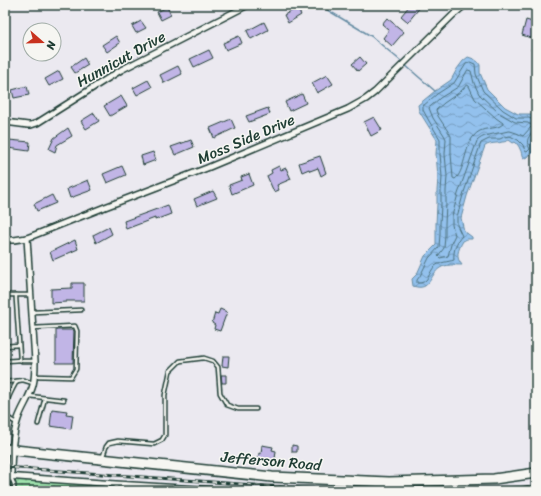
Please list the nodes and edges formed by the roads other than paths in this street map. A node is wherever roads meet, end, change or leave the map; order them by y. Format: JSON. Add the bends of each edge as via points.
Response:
{"nodes":[{"id":1,"x":248,"y":5,"type":"edge"},
{"id":2,"x":465,"y":5,"type":"edge"},
{"id":3,"x":5,"y":122,"type":"edge"},
{"id":4,"x":27,"y":238,"type":"junction"},
{"id":5,"x":5,"y":240,"type":"edge"},
{"id":6,"x":16,"y":295,"type":"junction"},
{"id":7,"x":31,"y":295,"type":"junction"},
{"id":8,"x":5,"y":296,"type":"edge"},
{"id":9,"x":81,"y":310,"type":"dead end"},
{"id":10,"x":32,"y":312,"type":"junction"},
{"id":11,"x":33,"y":328,"type":"junction"},
{"id":12,"x":5,"y":346,"type":"edge"},
{"id":13,"x":19,"y":346,"type":"junction"},
{"id":14,"x":20,"y":360,"type":"junction"},
{"id":15,"x":35,"y":360,"type":"junction"},
{"id":16,"x":5,"y":361,"type":"edge"},
{"id":17,"x":34,"y":376,"type":"junction"},
{"id":18,"x":5,"y":382,"type":"edge"},
{"id":19,"x":17,"y":382,"type":"junction"},
{"id":20,"x":33,"y":383,"type":"junction"},
{"id":21,"x":29,"y":396,"type":"junction"},
{"id":22,"x":46,"y":398,"type":"junction"},
{"id":23,"x":64,"y":400,"type":"dead end"},
{"id":24,"x":256,"y":409,"type":"dead end"},
{"id":25,"x":17,"y":423,"type":"junction"},
{"id":26,"x":38,"y":424,"type":"dead end"},
{"id":27,"x":8,"y":449,"type":"edge"},
{"id":28,"x":102,"y":459,"type":"junction"},
{"id":29,"x":536,"y":473,"type":"edge"},
{"id":30,"x":5,"y":476,"type":"edge"},
{"id":31,"x":11,"y":477,"type":"junction"},
{"id":32,"x":116,"y":484,"type":"junction"},
{"id":33,"x":8,"y":491,"type":"edge"},
{"id":34,"x":14,"y":491,"type":"edge"},
{"id":35,"x":116,"y":491,"type":"edge"},
{"id":36,"x":230,"y":491,"type":"edge"}],
"edges":[{"from":1,"to":3,"type":"street","name":"Hunnicut Drive","via":[[121,70],[37,123],[28,125]]},
{"from":2,"to":4,"type":"street","name":"Moss Side Drive","via":[[385,83],[348,110]]},
{"from":4,"to":5,"type":"street","name":"Moss Side Drive"},
{"from":4,"to":7,"type":"street"},
{"from":6,"to":7,"type":"lane"},
{"from":6,"to":8,"type":"lane"},
{"from":6,"to":13,"type":"lane"},
{"from":7,"to":10,"type":"street"},
{"from":9,"to":10,"type":"lane"},
{"from":10,"to":11,"type":"street"},
{"from":11,"to":15,"type":"street"},
{"from":11,"to":17,"type":"lane","via":[[75,326],[77,331],[76,369],[71,378]]},
{"from":12,"to":13,"type":"lane"},
{"from":13,"to":14,"type":"lane"},
{"from":14,"to":15,"type":"lane"},
{"from":14,"to":16,"type":"lane"},
{"from":15,"to":17,"type":"street"},
{"from":17,"to":20,"type":"street"},
{"from":18,"to":19,"type":"lane"},
{"from":19,"to":20,"type":"lane","via":[[23,380]]},
{"from":19,"to":25,"type":"lane","via":[[5,406],[6,416]]},
{"from":20,"to":21,"type":"street"},
{"from":21,"to":22,"type":"lane"},
{"from":21,"to":25,"type":"street"},
{"from":22,"to":23,"type":"lane"},
{"from":22,"to":26,"type":"lane"},
{"from":24,"to":28,"type":"lane","via":[[238,409],[227,404],[220,393],[218,367],[213,361],[204,358],[180,361],[170,371],[165,396],[162,440],[154,444],[118,441],[109,443]]},
{"from":25,"to":27,"type":"street"},
{"from":27,"to":28,"type":"highway","name":"Jefferson Road"},
{"from":27,"to":31,"type":"street"},
{"from":28,"to":29,"type":"highway","name":"Jefferson Road","via":[[272,477],[389,482],[494,479]]},
{"from":30,"to":31,"type":"street"},
{"from":31,"to":32,"type":"street"},
{"from":31,"to":33,"type":"lane"},
{"from":31,"to":34,"type":"lane"},
{"from":32,"to":35,"type":"lane"},
{"from":32,"to":36,"type":"street"}]}
